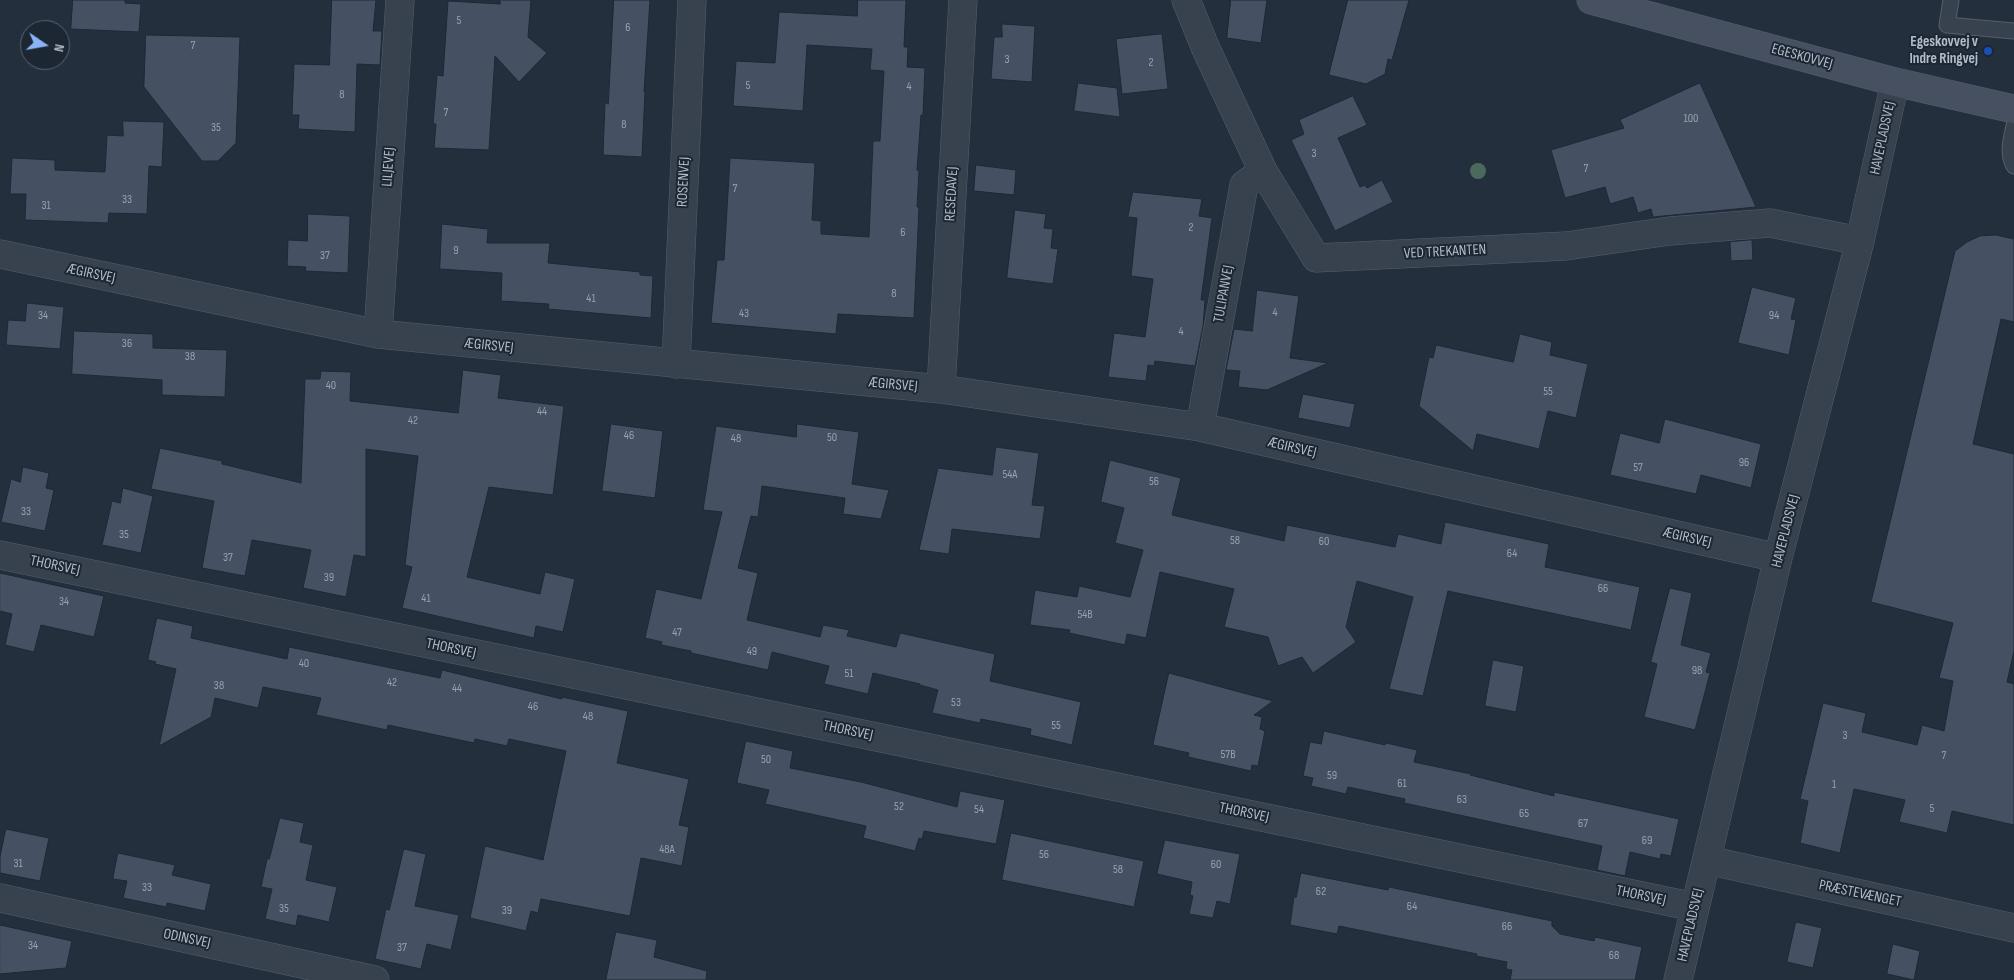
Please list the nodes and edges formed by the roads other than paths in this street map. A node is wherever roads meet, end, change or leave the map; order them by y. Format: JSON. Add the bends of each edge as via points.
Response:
{"nodes":[{"id":1,"x":400,"y":0,"type":"edge"},
{"id":2,"x":692,"y":0,"type":"edge"},
{"id":3,"x":963,"y":0,"type":"edge"},
{"id":4,"x":1186,"y":0,"type":"edge"},
{"id":5,"x":1591,"y":0,"type":"edge"},
{"id":6,"x":1951,"y":0,"type":"edge"},
{"id":7,"x":2014,"y":31,"type":"edge"},
{"id":8,"x":1895,"y":82,"type":"junction"},
{"id":9,"x":2014,"y":109,"type":"edge"},
{"id":10,"x":2014,"y":126,"type":"edge"},
{"id":11,"x":2014,"y":166,"type":"edge"},
{"id":12,"x":1263,"y":171,"type":"junction"},
{"id":13,"x":1860,"y":241,"type":"junction"},
{"id":14,"x":0,"y":254,"type":"edge"},
{"id":15,"x":378,"y":334,"type":"junction"},
{"id":16,"x":676,"y":364,"type":"junction"},
{"id":17,"x":941,"y":389,"type":"junction"},
{"id":18,"x":1200,"y":427,"type":"junction"},
{"id":19,"x":0,"y":555,"type":"edge"},
{"id":20,"x":1778,"y":558,"type":"junction"},
{"id":21,"x":1707,"y":860,"type":"junction"},
{"id":22,"x":0,"y":898,"type":"edge"},
{"id":23,"x":1695,"y":907,"type":"junction"},
{"id":24,"x":2014,"y":928,"type":"edge"},
{"id":25,"x":375,"y":980,"type":"edge"},
{"id":26,"x":1678,"y":980,"type":"edge"}],
"edges":[{"from":1,"to":15,"type":"street","name":"LILJEVEJ"},
{"from":2,"to":16,"type":"street","name":"ROSENVEJ"},
{"from":3,"to":17,"type":"street","name":"RESEDAVEJ"},
{"from":4,"to":12,"type":"street","name":"VED TREKANTEN"},
{"from":5,"to":8,"type":"street","name":"EGESKOVVEJ"},
{"from":6,"to":7,"type":"lane","via":[[1947,25]]},
{"from":8,"to":9,"type":"street","name":"EGESKOVVEJ"},
{"from":8,"to":13,"type":"street","name":"HAVEPLADSVEJ"},
{"from":10,"to":11,"type":"lane","via":[[2010,142]]},
{"from":12,"to":13,"type":"street","name":"VED TREKANTEN","via":[[1316,258],[1566,246],[1670,231],[1770,223]]},
{"from":12,"to":18,"type":"street","name":"TULIPANVEJ","via":[[1244,186]]},
{"from":13,"to":20,"type":"street","name":"HAVEPLADSVEJ"},
{"from":14,"to":15,"type":"street","name":"ÆGIRSVEJ"},
{"from":15,"to":16,"type":"street","name":"ÆGIRSVEJ"},
{"from":16,"to":17,"type":"street","name":"ÆGIRSVEJ"},
{"from":17,"to":18,"type":"street","name":"ÆGIRSVEJ"},
{"from":18,"to":20,"type":"street","name":"ÆGIRSVEJ"},
{"from":19,"to":23,"type":"street","name":"THORSVEJ"},
{"from":20,"to":21,"type":"street","name":"HAVEPLADSVEJ"},
{"from":21,"to":23,"type":"street","name":"HAVEPLADSVEJ"},
{"from":21,"to":24,"type":"street","name":"PRÆSTEVÆNGET"},
{"from":22,"to":25,"type":"street","name":"ODINSVEJ"},
{"from":23,"to":26,"type":"street","name":"HAVEPLADSVEJ"}]}
